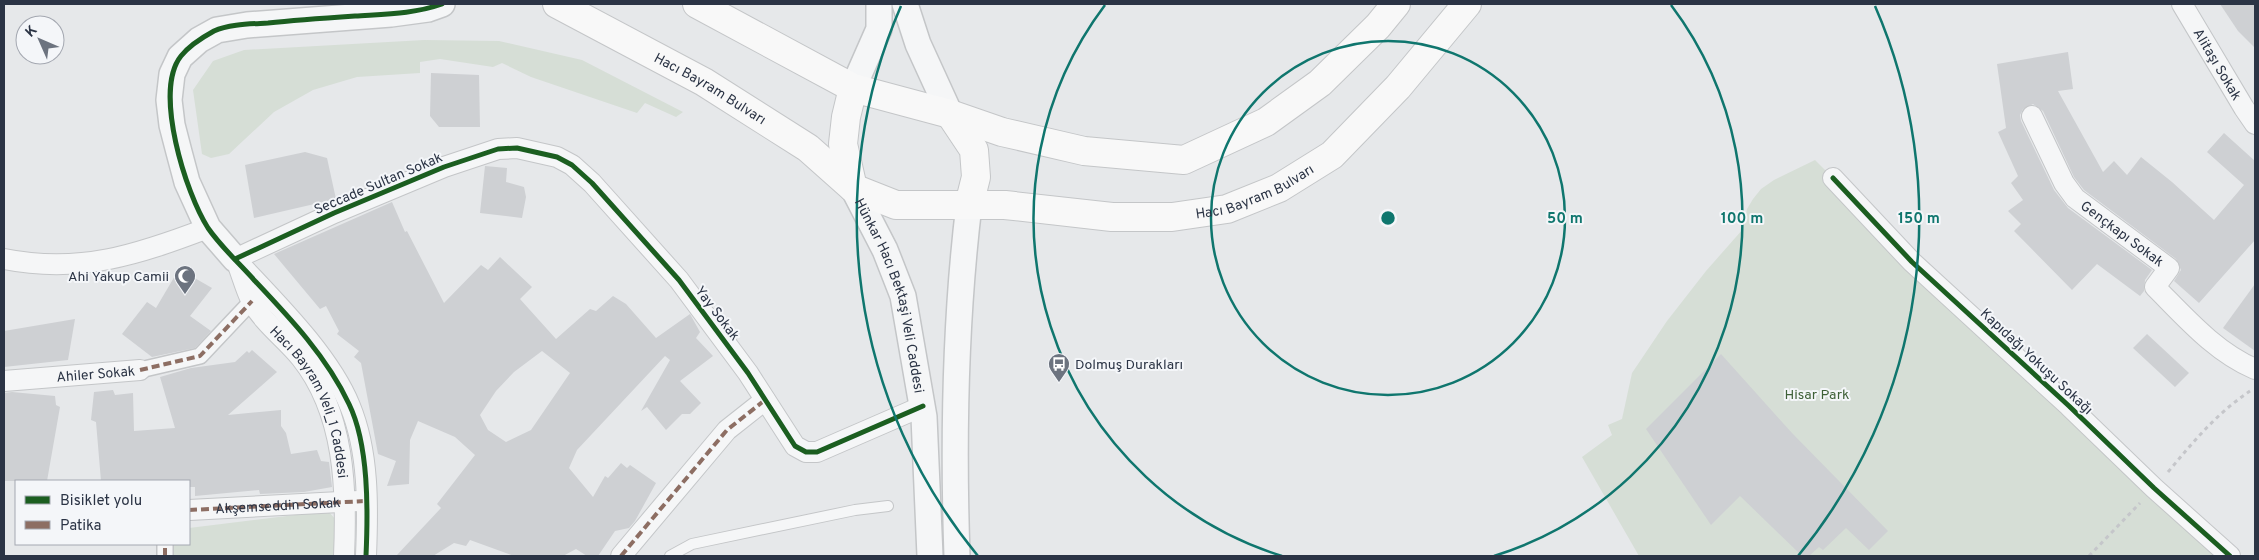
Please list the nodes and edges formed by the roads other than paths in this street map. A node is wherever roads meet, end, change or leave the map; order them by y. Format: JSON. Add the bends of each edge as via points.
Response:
{"nodes":[{"id":1,"x":442,"y":4,"type":"edge"},
{"id":2,"x":557,"y":4,"type":"edge"},
{"id":3,"x":697,"y":4,"type":"edge"},
{"id":4,"x":878,"y":4,"type":"edge"},
{"id":5,"x":905,"y":4,"type":"edge"},
{"id":6,"x":1396,"y":4,"type":"edge"},
{"id":7,"x":1467,"y":4,"type":"edge"},
{"id":8,"x":2182,"y":4,"type":"edge"},
{"id":9,"x":853,"y":88,"type":"junction"},
{"id":10,"x":950,"y":114,"type":"junction"},
{"id":11,"x":2032,"y":116,"type":"dead end"},
{"id":12,"x":2255,"y":124,"type":"edge"},
{"id":13,"x":1833,"y":178,"type":"dead end"},
{"id":14,"x":853,"y":188,"type":"junction"},
{"id":15,"x":969,"y":205,"type":"junction"},
{"id":16,"x":208,"y":228,"type":"junction"},
{"id":17,"x":648,"y":244,"type":"joint"},
{"id":18,"x":4,"y":259,"type":"edge"},
{"id":19,"x":235,"y":259,"type":"junction"},
{"id":20,"x":252,"y":302,"type":"junction"},
{"id":21,"x":2255,"y":369,"type":"edge"},
{"id":22,"x":140,"y":370,"type":"joint"},
{"id":23,"x":4,"y":382,"type":"edge"},
{"id":24,"x":765,"y":400,"type":"junction"},
{"id":25,"x":923,"y":406,"type":"junction"},
{"id":26,"x":366,"y":501,"type":"junction"},
{"id":27,"x":345,"y":502,"type":"junction"},
{"id":28,"x":888,"y":506,"type":"dead end"},
{"id":29,"x":190,"y":510,"type":"edge"},
{"id":30,"x":344,"y":556,"type":"edge"},
{"id":31,"x":366,"y":556,"type":"edge"},
{"id":32,"x":622,"y":556,"type":"edge"},
{"id":33,"x":670,"y":556,"type":"edge"},
{"id":34,"x":930,"y":556,"type":"edge"},
{"id":35,"x":956,"y":556,"type":"edge"},
{"id":36,"x":2230,"y":556,"type":"edge"}],
"edges":[{"from":1,"to":16,"type":"street","name":"Hacı Bayram Veli_1 Caddesi","via":[[391,14],[247,24],[217,30],[199,40],[180,57],[172,74],[169,100],[172,125],[187,182]]},
{"from":2,"to":14,"type":"main road","name":"Hacı Bayram Bulvarı","via":[[720,92],[808,148]]},
{"from":3,"to":9,"type":"main road"},
{"from":4,"to":9,"type":"street","via":[[879,29]]},
{"from":5,"to":10,"type":"street","via":[[918,44]]},
{"from":6,"to":10,"type":"main road","via":[[1320,83],[1266,122],[1184,160],[1084,151],[1002,132]]},
{"from":7,"to":15,"type":"main road","name":"Hacı Bayram Bulvarı","via":[[1398,87],[1332,155],[1270,191],[1227,209],[1172,217],[1112,217],[1005,205]]},
{"from":8,"to":12,"type":"street","name":"Alitaşı Sokak"},
{"from":9,"to":10,"type":"main road"},
{"from":9,"to":14,"type":"main road","via":[[843,144]]},
{"from":10,"to":15,"type":"main road","via":[[974,150],[976,177]]},
{"from":11,"to":21,"type":"street","name":"Gençkapı Sokak","via":[[2074,198],[2169,268],[2155,287],[2225,352]]},
{"from":13,"to":36,"type":"street","name":"Kapıdağı Yokuşu Sokağı","via":[[1912,262]]},
{"from":14,"to":15,"type":"main road","name":"Hacı Bayram Bulvarı","via":[[896,205]]},
{"from":14,"to":25,"type":"street","name":"Hünkar Hacı Bektaşi Veli Caddesi","via":[[886,250],[904,296]]},
{"from":15,"to":35,"type":"street","via":[[962,266],[958,363],[954,480]]},
{"from":16,"to":18,"type":"street","via":[[139,252],[97,262],[33,265]]},
{"from":16,"to":19,"type":"street","name":"Hacı Bayram Veli_1 Caddesi"},
{"from":17,"to":19,"type":"street","name":"Seccade Sultan Sokak","via":[[572,165],[547,154],[517,148],[498,149],[444,167],[334,212]]},
{"from":17,"to":24,"type":"street","name":"Yay Sokak","via":[[727,342]]},
{"from":19,"to":20,"type":"street","name":"Hacı Bayram Veli_1 Caddesi"},
{"from":19,"to":26,"type":"street","name":"Hacı Bayram Veli_1 Caddesi","via":[[311,343],[350,405],[366,473]]},
{"from":20,"to":22,"type":"street","name":"Ahiler Sokak","via":[[200,356]]},
{"from":20,"to":27,"type":"street","name":"Hacı Bayram Veli_1 Caddesi","via":[[302,358],[315,379],[340,452]]},
{"from":22,"to":23,"type":"street","name":"Ahiler Sokak"},
{"from":24,"to":25,"type":"street","name":"Yay Sokak","via":[[795,446],[806,452],[832,447]]},
{"from":24,"to":32,"type":"street","via":[[728,430]]},
{"from":25,"to":34,"type":"street","name":"Hünkar Hacı Bektaşi Veli Caddesi"},
{"from":26,"to":27,"type":"street","name":"Akşemseddin Sokak"},
{"from":26,"to":31,"type":"street","name":"Hacı Bayram Veli_1 Caddesi"},
{"from":27,"to":29,"type":"street","name":"Akşemseddin Sokak"},
{"from":27,"to":30,"type":"street","name":"Hacı Bayram Veli_1 Caddesi"},
{"from":28,"to":33,"type":"lane","via":[[692,544]]}]}
